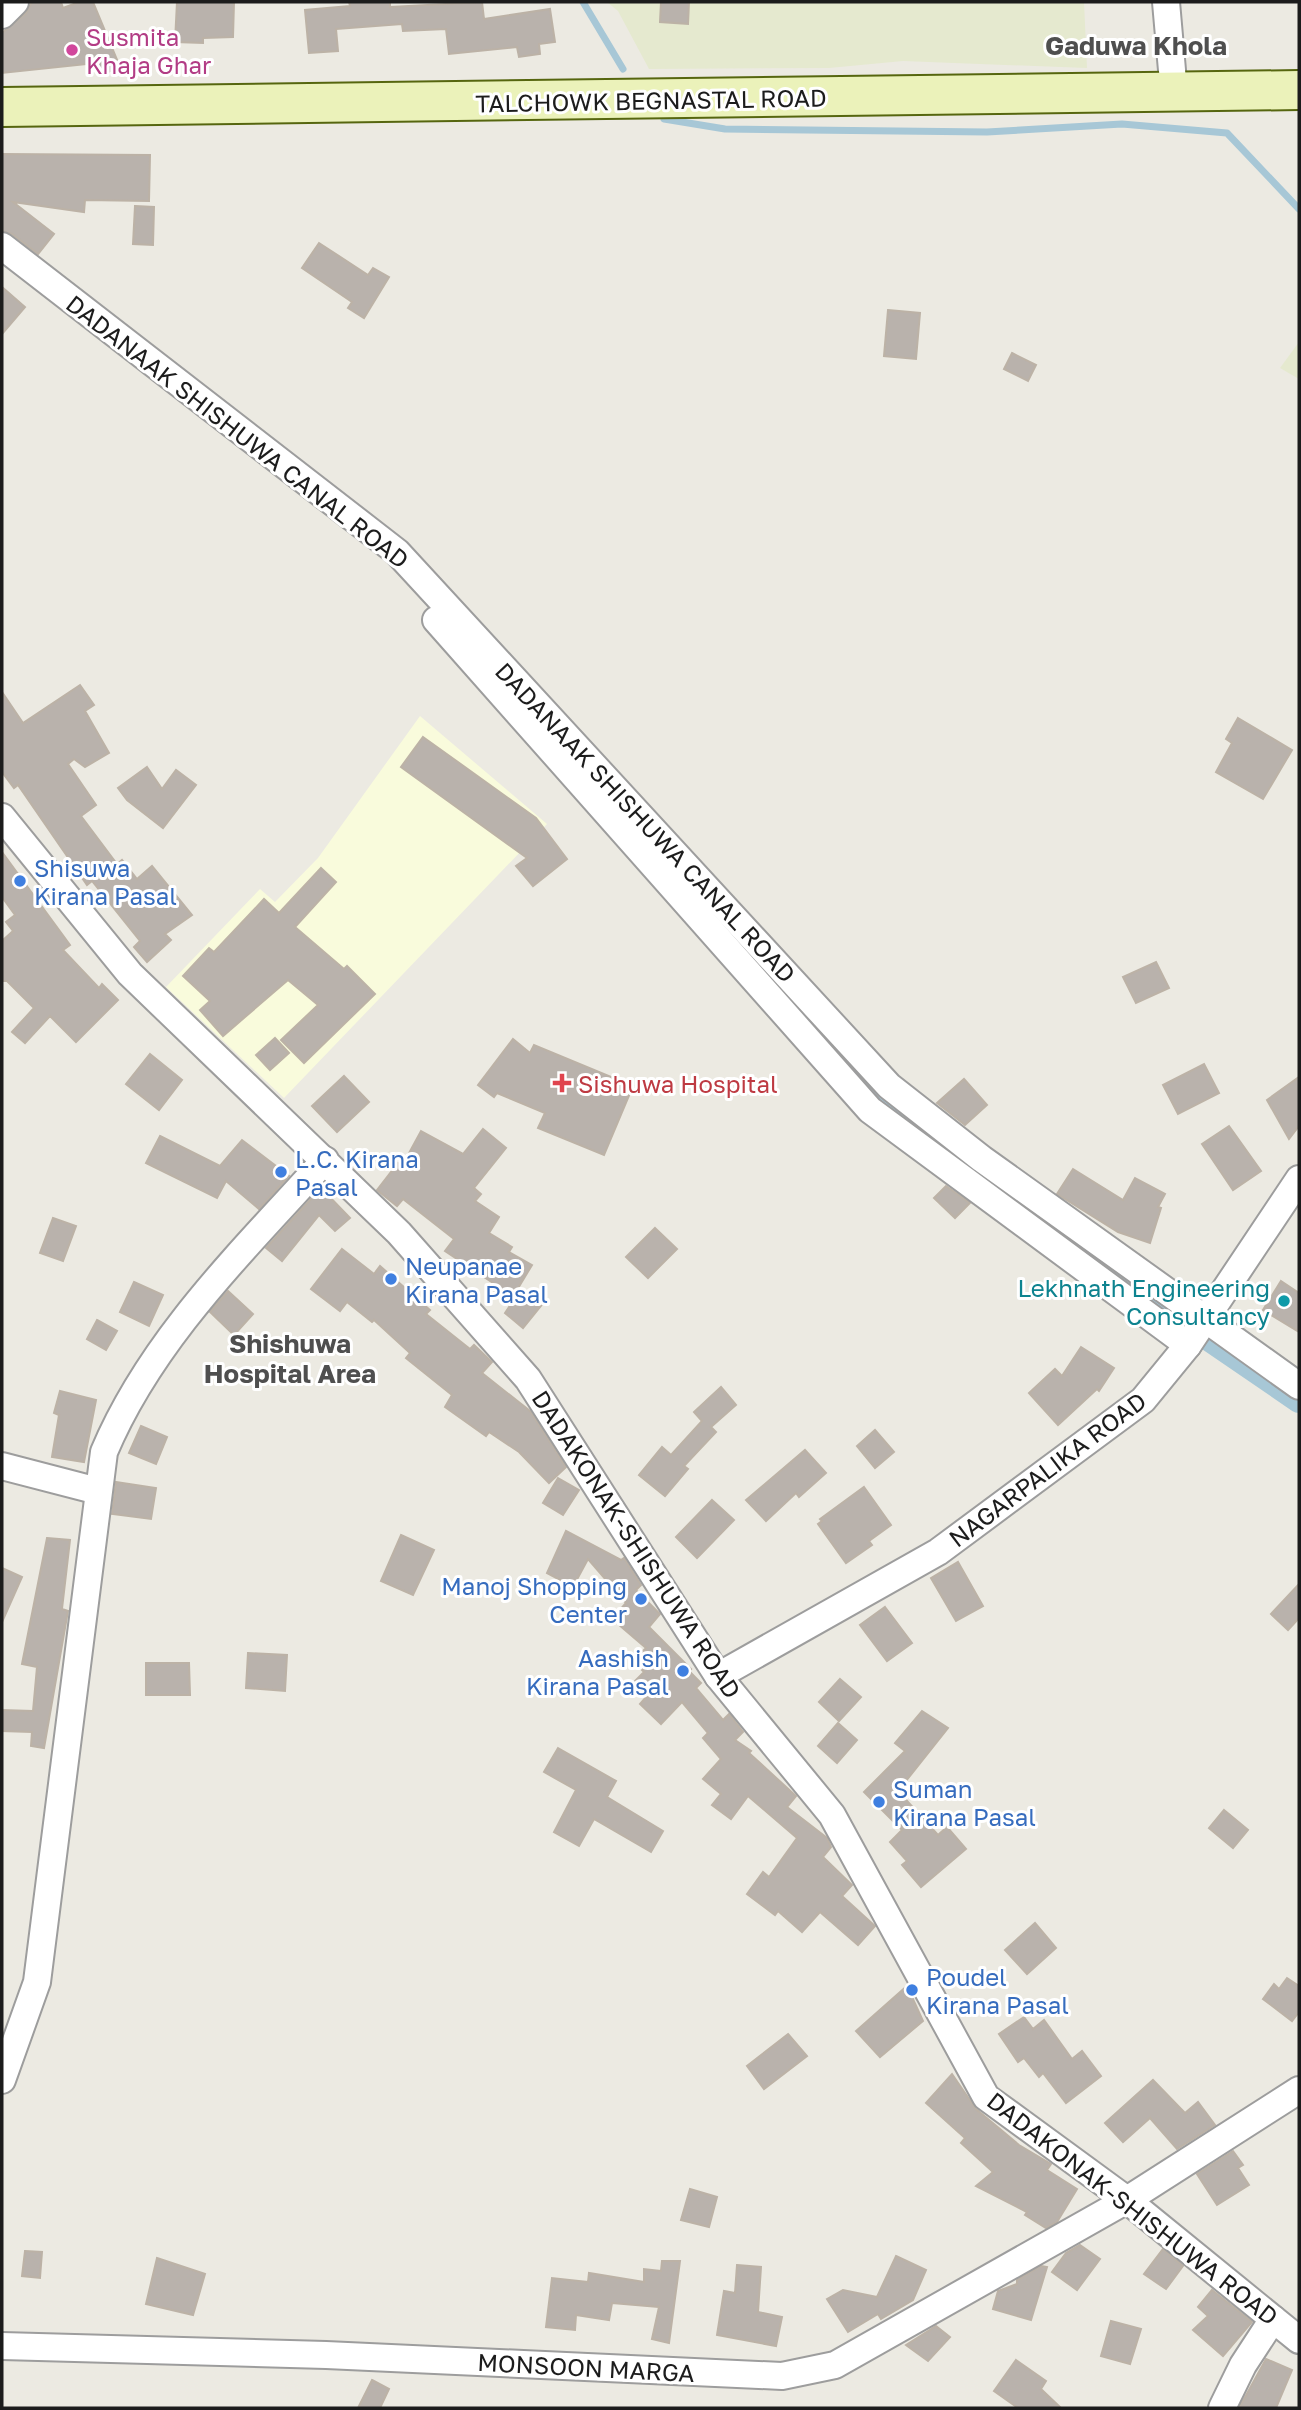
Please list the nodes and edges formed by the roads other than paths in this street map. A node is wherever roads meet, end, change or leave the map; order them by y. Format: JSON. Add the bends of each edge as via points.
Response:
{"nodes":[{"id":1,"x":15,"y":2,"type":"edge"},
{"id":2,"x":1167,"y":2,"type":"edge"},
{"id":3,"x":2,"y":15,"type":"edge"},
{"id":4,"x":1299,"y":90,"type":"edge"},
{"id":5,"x":1174,"y":93,"type":"junction"},
{"id":6,"x":2,"y":107,"type":"edge"},
{"id":7,"x":2,"y":246,"type":"edge"},
{"id":8,"x":2,"y":265,"type":"edge"},
{"id":9,"x":2,"y":817,"type":"edge"},
{"id":10,"x":326,"y":1160,"type":"junction"},
{"id":11,"x":1299,"y":1179,"type":"edge"},
{"id":12,"x":1205,"y":1318,"type":"junction"},
{"id":13,"x":1188,"y":1345,"type":"junction"},
{"id":14,"x":1299,"y":1387,"type":"edge"},
{"id":15,"x":2,"y":1466,"type":"edge"},
{"id":16,"x":98,"y":1491,"type":"junction"},
{"id":17,"x":718,"y":1676,"type":"junction"},
{"id":18,"x":2,"y":2080,"type":"edge"},
{"id":19,"x":1299,"y":2090,"type":"edge"},
{"id":20,"x":1127,"y":2200,"type":"junction"},
{"id":21,"x":1273,"y":2319,"type":"junction"},
{"id":22,"x":1299,"y":2340,"type":"edge"},
{"id":23,"x":2,"y":2346,"type":"edge"},
{"id":24,"x":1223,"y":2408,"type":"edge"}],
"edges":[{"from":1,"to":3,"type":"street"},
{"from":2,"to":5,"type":"street"},
{"from":4,"to":5,"type":"main road","name":"TALCHOWK BEGNASTAL ROAD"},
{"from":5,"to":6,"type":"main road","name":"TALCHOWK BEGNASTAL ROAD"},
{"from":7,"to":12,"type":"street","name":"DADANAAK SHISHUWA CANAL ROAD","via":[[397,552],[889,1086],[982,1159]]},
{"from":8,"to":13,"type":"street","name":"DADANAAK SHISHUWA CANAL ROAD","via":[[390,568],[870,1110]]},
{"from":9,"to":10,"type":"street","name":"DADAKONAK-SHISHUWA ROAD","via":[[130,974]]},
{"from":10,"to":16,"type":"street","via":[[184,1318],[149,1368],[104,1452]]},
{"from":10,"to":17,"type":"street","name":"DADAKONAK-SHISHUWA ROAD","via":[[399,1233],[528,1379]]},
{"from":11,"to":12,"type":"street","name":"NAGARPALIKA ROAD"},
{"from":12,"to":13,"type":"street","name":"NAGARPALIKA ROAD"},
{"from":12,"to":14,"type":"street","name":"DADANAAK SHISHUWA CANAL ROAD"},
{"from":13,"to":17,"type":"street","name":"NAGARPALIKA ROAD","via":[[1143,1400],[939,1552]]},
{"from":15,"to":16,"type":"street"},
{"from":16,"to":18,"type":"street","via":[[37,1982]]},
{"from":17,"to":20,"type":"street","name":"DADAKONAK-SHISHUWA ROAD","via":[[832,1815],[986,2097]]},
{"from":19,"to":20,"type":"street","name":"MONSOON MARGA"},
{"from":20,"to":21,"type":"street","name":"DADAKONAK-SHISHUWA ROAD"},
{"from":20,"to":23,"type":"street","name":"MONSOON MARGA","via":[[835,2365],[782,2376],[354,2356]]},
{"from":21,"to":22,"type":"street","name":"DADAKONAK-SHISHUWA ROAD"},
{"from":21,"to":24,"type":"street","via":[[1243,2365]]}]}
